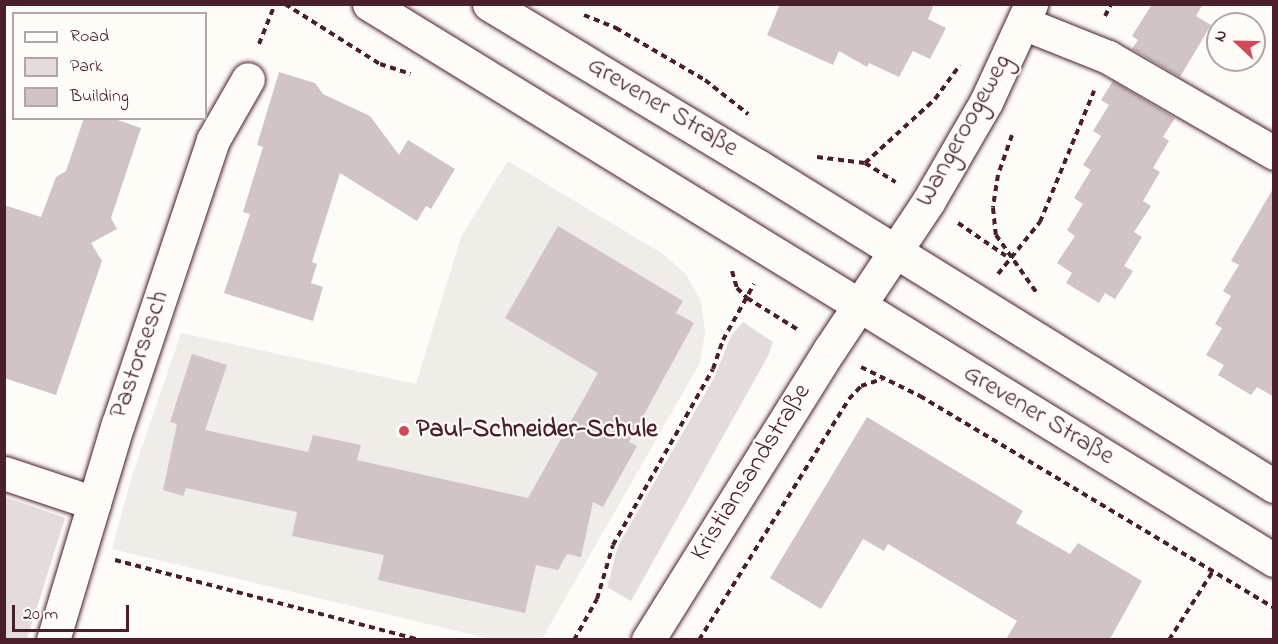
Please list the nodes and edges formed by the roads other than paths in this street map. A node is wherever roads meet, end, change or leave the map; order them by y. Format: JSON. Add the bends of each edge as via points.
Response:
{"nodes":[{"id":1,"x":369,"y":4,"type":"edge"},
{"id":2,"x":489,"y":4,"type":"edge"},
{"id":3,"x":1027,"y":14,"type":"edge"},
{"id":4,"x":248,"y":79,"type":"road end"},
{"id":5,"x":1274,"y":153,"type":"edge"},
{"id":6,"x":893,"y":253,"type":"junction"},
{"id":7,"x":857,"y":308,"type":"junction"},
{"id":8,"x":4,"y":473,"type":"edge"},
{"id":9,"x":1274,"y":486,"type":"edge"},
{"id":10,"x":94,"y":502,"type":"junction"},
{"id":11,"x":1274,"y":560,"type":"edge"},
{"id":12,"x":53,"y":639,"type":"edge"},
{"id":13,"x":648,"y":639,"type":"edge"}],
"edges":[{"from":1,"to":7,"type":"main road","name":"Grevener Straße"},
{"from":2,"to":6,"type":"main road","name":"Grevener Straße","via":[[759,166]]},
{"from":3,"to":5,"type":"main road"},
{"from":3,"to":6,"type":"main road","name":"Wangeroogeweg","via":[[986,102],[928,202]]},
{"from":4,"to":10,"type":"main road","name":"Pastorsesch","via":[[213,140]]},
{"from":6,"to":7,"type":"main road"},
{"from":6,"to":9,"type":"main road","name":"Grevener Straße"},
{"from":7,"to":11,"type":"main road","name":"Grevener Straße"},
{"from":7,"to":13,"type":"main road","name":"Kristiansandstraße"},
{"from":8,"to":10,"type":"main road"},
{"from":10,"to":12,"type":"main road","name":"Pastorsesch"}]}
